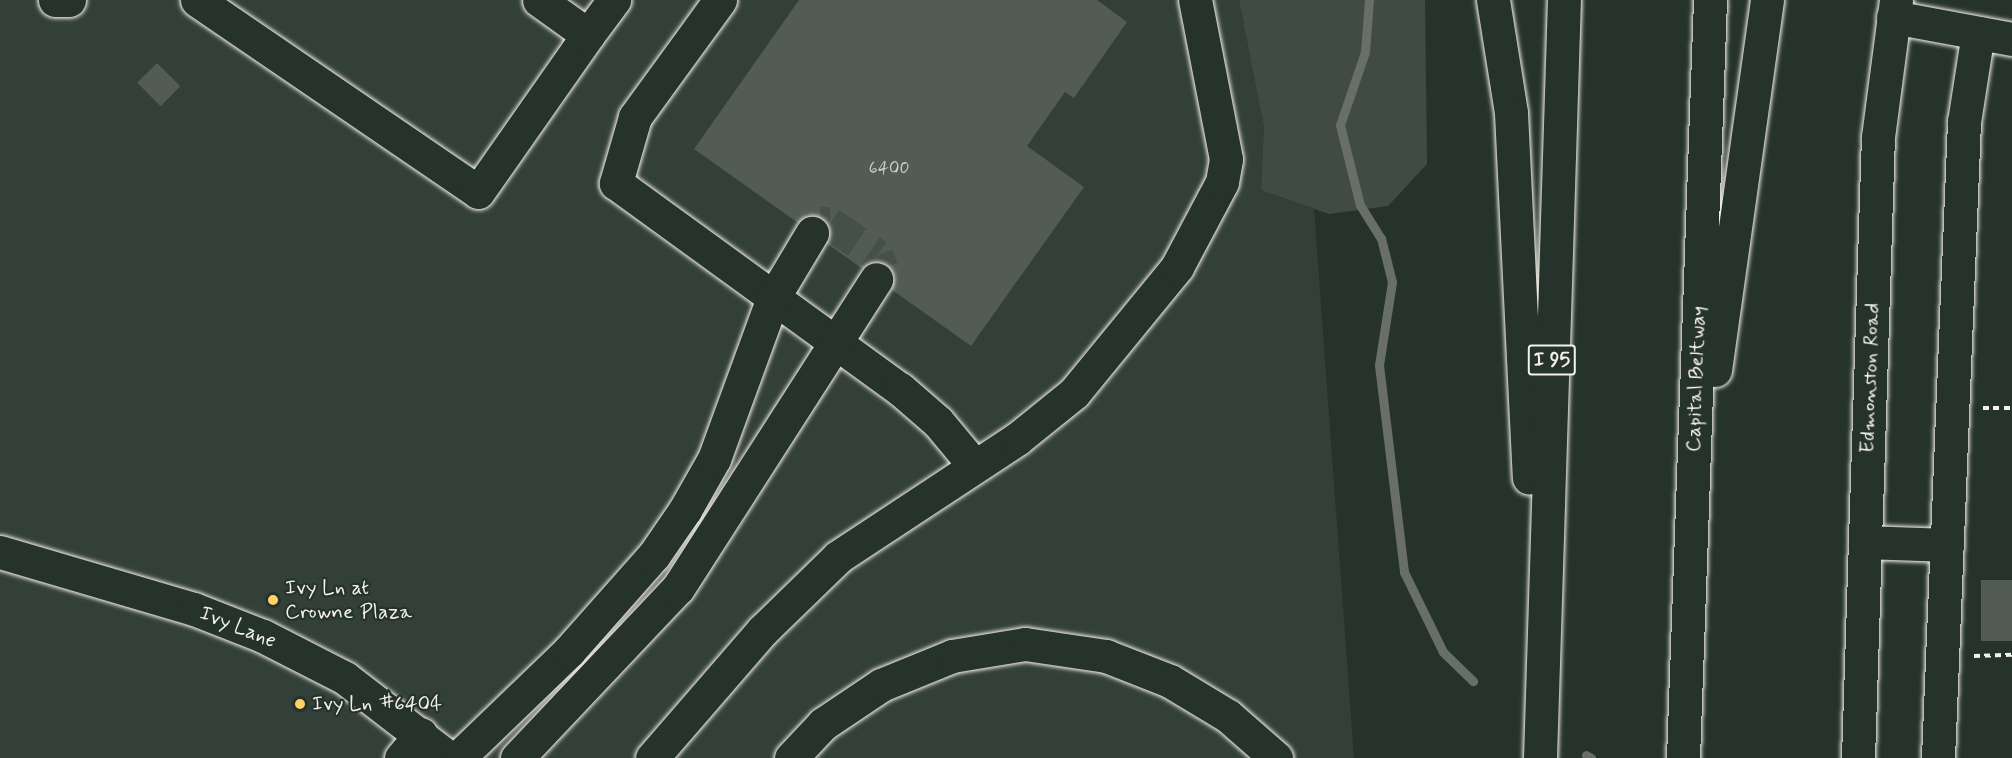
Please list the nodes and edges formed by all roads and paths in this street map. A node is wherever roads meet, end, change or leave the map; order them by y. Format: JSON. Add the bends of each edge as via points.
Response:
{"nodes":[{"id":1,"x":55,"y":0,"type":"edge"},
{"id":2,"x":69,"y":0,"type":"edge"},
{"id":3,"x":197,"y":0,"type":"edge"},
{"id":4,"x":539,"y":0,"type":"edge"},
{"id":5,"x":614,"y":0,"type":"edge"},
{"id":6,"x":720,"y":0,"type":"edge"},
{"id":7,"x":1195,"y":0,"type":"edge"},
{"id":8,"x":1493,"y":0,"type":"edge"},
{"id":9,"x":1564,"y":0,"type":"edge"},
{"id":10,"x":1710,"y":0,"type":"edge"},
{"id":11,"x":1767,"y":0,"type":"edge"},
{"id":12,"x":1894,"y":8,"type":"edge"},
{"id":13,"x":1978,"y":33,"type":"junction"},
{"id":14,"x":588,"y":35,"type":"junction"},
{"id":15,"x":2012,"y":39,"type":"edge"},
{"id":16,"x":812,"y":233,"type":"dead end"},
{"id":17,"x":876,"y":279,"type":"tunnel mouth"},
{"id":18,"x":773,"y":298,"type":"junction"},
{"id":19,"x":836,"y":343,"type":"junction"},
{"id":20,"x":973,"y":464,"type":"junction"},
{"id":21,"x":1865,"y":542,"type":"junction"},
{"id":22,"x":1947,"y":545,"type":"junction"},
{"id":23,"x":0,"y":552,"type":"edge"},
{"id":24,"x":1689,"y":571,"type":"junction"},
{"id":25,"x":2012,"y":655,"type":"edge"},
{"id":26,"x":1943,"y":656,"type":"junction"},
{"id":27,"x":1541,"y":719,"type":"junction"},
{"id":28,"x":411,"y":746,"type":"edge"},
{"id":29,"x":449,"y":758,"type":"edge"},
{"id":30,"x":458,"y":758,"type":"edge"},
{"id":31,"x":517,"y":758,"type":"edge"},
{"id":32,"x":652,"y":758,"type":"edge"},
{"id":33,"x":791,"y":758,"type":"edge"},
{"id":34,"x":1276,"y":758,"type":"edge"},
{"id":35,"x":1540,"y":758,"type":"edge"},
{"id":36,"x":1683,"y":758,"type":"edge"},
{"id":37,"x":1858,"y":758,"type":"edge"},
{"id":38,"x":1938,"y":758,"type":"edge"}],
"edges":[{"from":1,"to":2,"type":"main road"},
{"from":3,"to":14,"type":"main road","via":[[477,192]]},
{"from":4,"to":14,"type":"main road"},
{"from":5,"to":14,"type":"main road"},
{"from":6,"to":18,"type":"main road","via":[[635,117],[616,183]]},
{"from":7,"to":20,"type":"main road","via":[[1226,159],[1208,212],[1177,267],[1074,393],[1017,439]]},
{"from":8,"to":27,"type":"main road","via":[[1511,113]]},
{"from":9,"to":27,"type":"main road","number":"I 95"},
{"from":10,"to":24,"type":"main road","name":"Capital Beltway"},
{"from":11,"to":24,"type":"main road"},
{"from":12,"to":13,"type":"main road"},
{"from":12,"to":21,"type":"main road","name":"Edmonston Road","via":[[1878,137]]},
{"from":13,"to":15,"type":"main road"},
{"from":13,"to":22,"type":"main road","via":[[1964,122]]},
{"from":16,"to":18,"type":"main road"},
{"from":17,"to":19,"type":"main road"},
{"from":18,"to":19,"type":"main road"},
{"from":18,"to":30,"type":"main road","via":[[714,459],[685,510],[654,555],[568,651]]},
{"from":19,"to":20,"type":"main road","via":[[938,422]]},
{"from":19,"to":31,"type":"main road","via":[[678,588]]},
{"from":20,"to":32,"type":"main road","via":[[838,557],[807,586]]},
{"from":21,"to":22,"type":"main road"},
{"from":21,"to":37,"type":"main road","name":"Edmonston Road"},
{"from":22,"to":26,"type":"main road"},
{"from":23,"to":28,"type":"main road","name":"Ivy Lane","via":[[194,609],[263,636],[345,678]]},
{"from":24,"to":36,"type":"main road","name":"Capital Beltway"},
{"from":25,"to":26,"type":"path"},
{"from":26,"to":38,"type":"main road"},
{"from":27,"to":35,"type":"main road","number":"I 95"},
{"from":28,"to":29,"type":"main road","name":"Ivy Lane"},
{"from":33,"to":34,"type":"main road","via":[[824,724],[881,686],[952,656],[1025,644],[1106,656],[1170,681],[1228,716]]}]}
